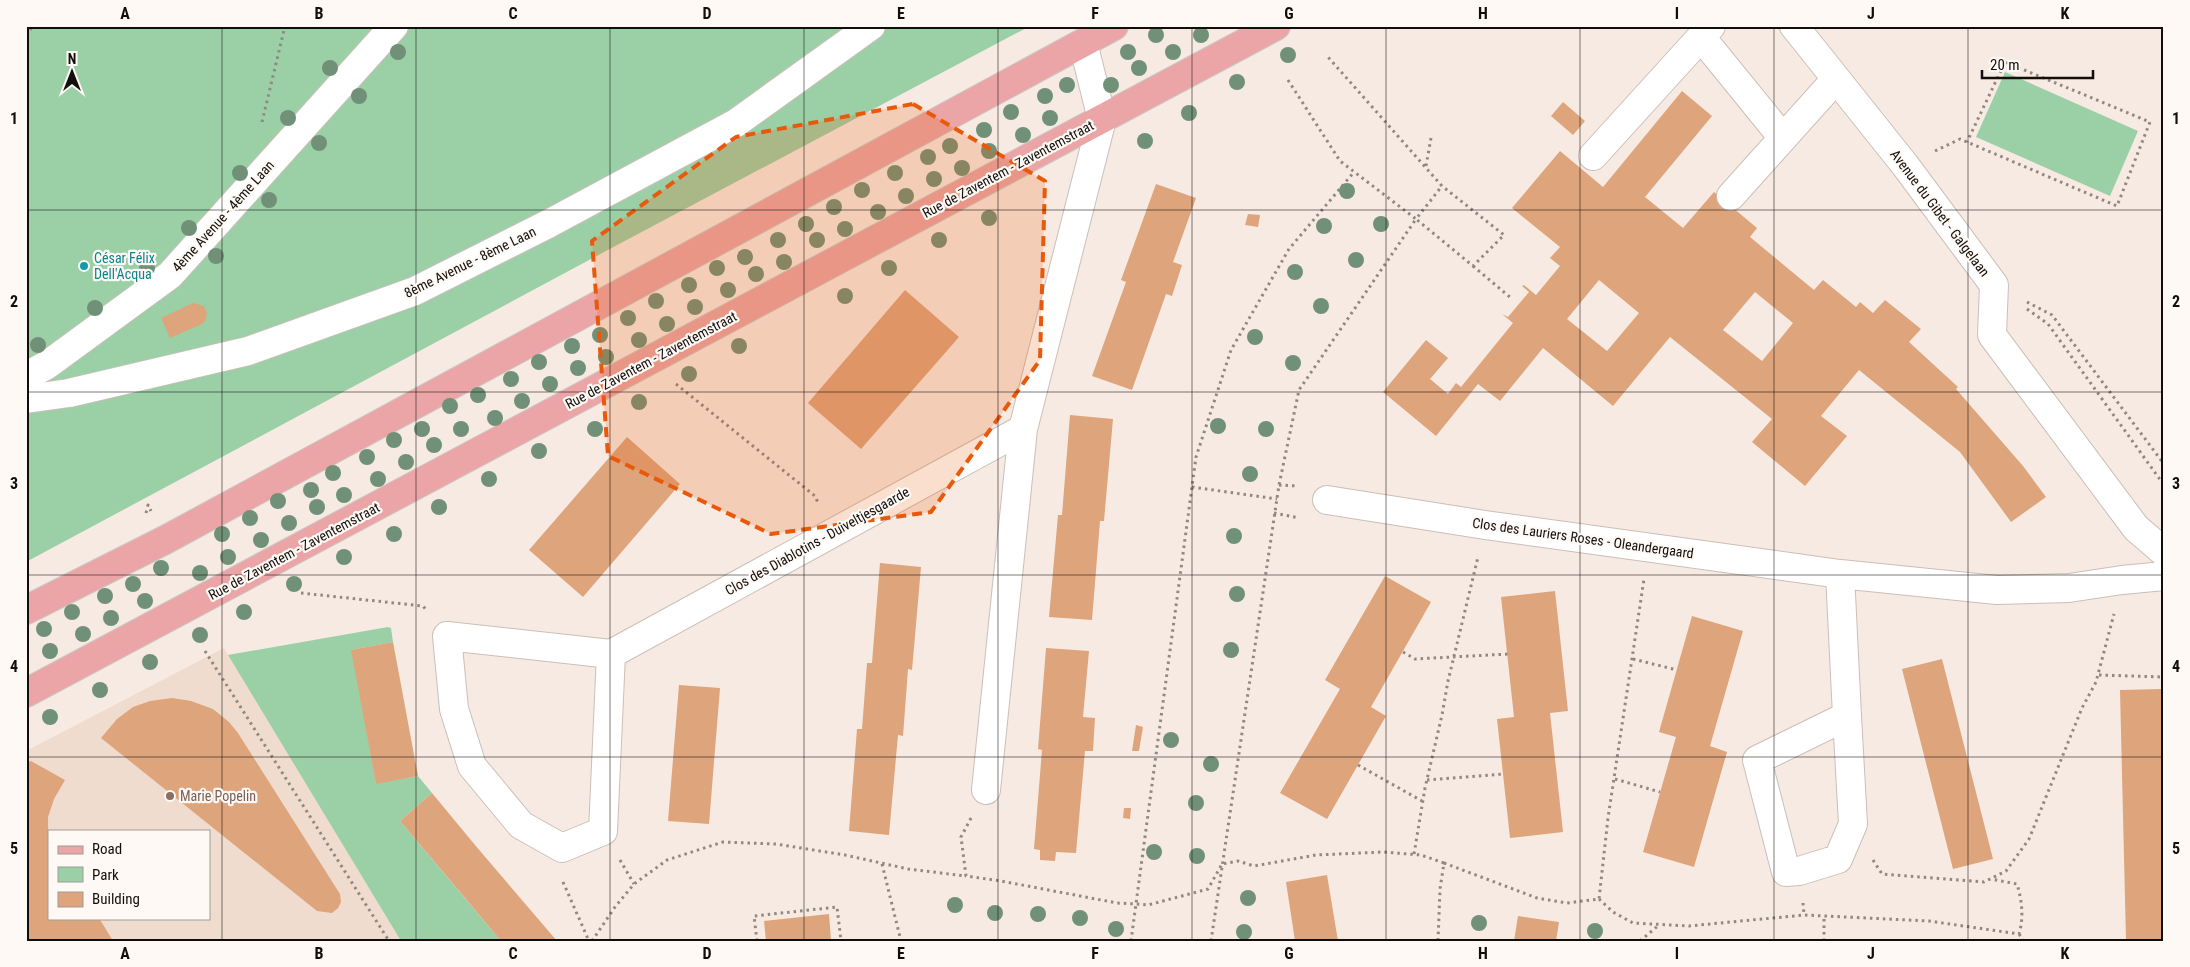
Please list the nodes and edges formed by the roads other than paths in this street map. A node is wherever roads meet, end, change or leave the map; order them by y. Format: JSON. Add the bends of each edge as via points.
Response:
{"nodes":[{"id":1,"x":394,"y":26,"type":"edge"},
{"id":2,"x":871,"y":26,"type":"edge"},
{"id":3,"x":1114,"y":26,"type":"edge"},
{"id":4,"x":1276,"y":26,"type":"edge"},
{"id":5,"x":1794,"y":26,"type":"edge"},
{"id":6,"x":1706,"y":32,"type":"edge"},
{"id":7,"x":1082,"y":43,"type":"junction"},
{"id":8,"x":1836,"y":79,"type":"junction"},
{"id":9,"x":1102,"y":119,"type":"junction"},
{"id":10,"x":1783,"y":138,"type":"junction"},
{"id":11,"x":1593,"y":156,"type":"dead end"},
{"id":12,"x":1732,"y":196,"type":"dead end"},
{"id":13,"x":26,"y":376,"type":"edge"},
{"id":14,"x":26,"y":399,"type":"edge"},
{"id":15,"x":1023,"y":429,"type":"junction"},
{"id":16,"x":1327,"y":500,"type":"dead end"},
{"id":17,"x":2164,"y":552,"type":"edge"},
{"id":18,"x":1840,"y":574,"type":"junction"},
{"id":19,"x":2164,"y":576,"type":"edge"},
{"id":20,"x":26,"y":610,"type":"edge"},
{"id":21,"x":611,"y":654,"type":"junction"},
{"id":22,"x":26,"y":693,"type":"edge"},
{"id":23,"x":1847,"y":716,"type":"junction"},
{"id":24,"x":986,"y":790,"type":"road end"}],
"edges":[{"from":1,"to":13,"type":"street","name":"4ème Avenue - 4ème Laan","via":[[170,275],[47,365]]},
{"from":2,"to":14,"type":"street","name":"8ème Avenue - 8ème Laan","via":[[736,123],[415,291],[248,352],[69,393]]},
{"from":3,"to":7,"type":"main road"},
{"from":4,"to":9,"type":"main road","name":"Rue de Zaventem - Zaventemstraat"},
{"from":5,"to":8,"type":"street","name":"Avenue du Gibet - Galgelaan"},
{"from":6,"to":10,"type":"street"},
{"from":6,"to":11,"type":"street"},
{"from":7,"to":9,"type":"street"},
{"from":7,"to":20,"type":"main road","via":[[165,540]]},
{"from":8,"to":10,"type":"street"},
{"from":8,"to":17,"type":"street","name":"Avenue du Gibet - Galgelaan","via":[[1994,285],[1992,335],[2136,528]]},
{"from":9,"to":15,"type":"street"},
{"from":9,"to":22,"type":"main road","name":"Rue de Zaventem - Zaventemstraat"},
{"from":10,"to":12,"type":"street"},
{"from":15,"to":21,"type":"street","name":"Clos des Diablotins - Duiveltjesgaarde"},
{"from":15,"to":24,"type":"street"},
{"from":16,"to":18,"type":"street","name":"Clos des Lauriers Roses - Oleandergaard"},
{"from":18,"to":19,"type":"street","name":"Clos des Lauriers Roses - Oleandergaard","via":[[1998,590],[2069,588]]},
{"from":18,"to":23,"type":"street"},
{"from":21,"to":21,"type":"street","via":[[447,636],[454,709],[472,766],[521,825],[562,848],[603,831]]},
{"from":23,"to":23,"type":"street","via":[[1853,824],[1838,859],[1786,872],[1757,760]]}]}
